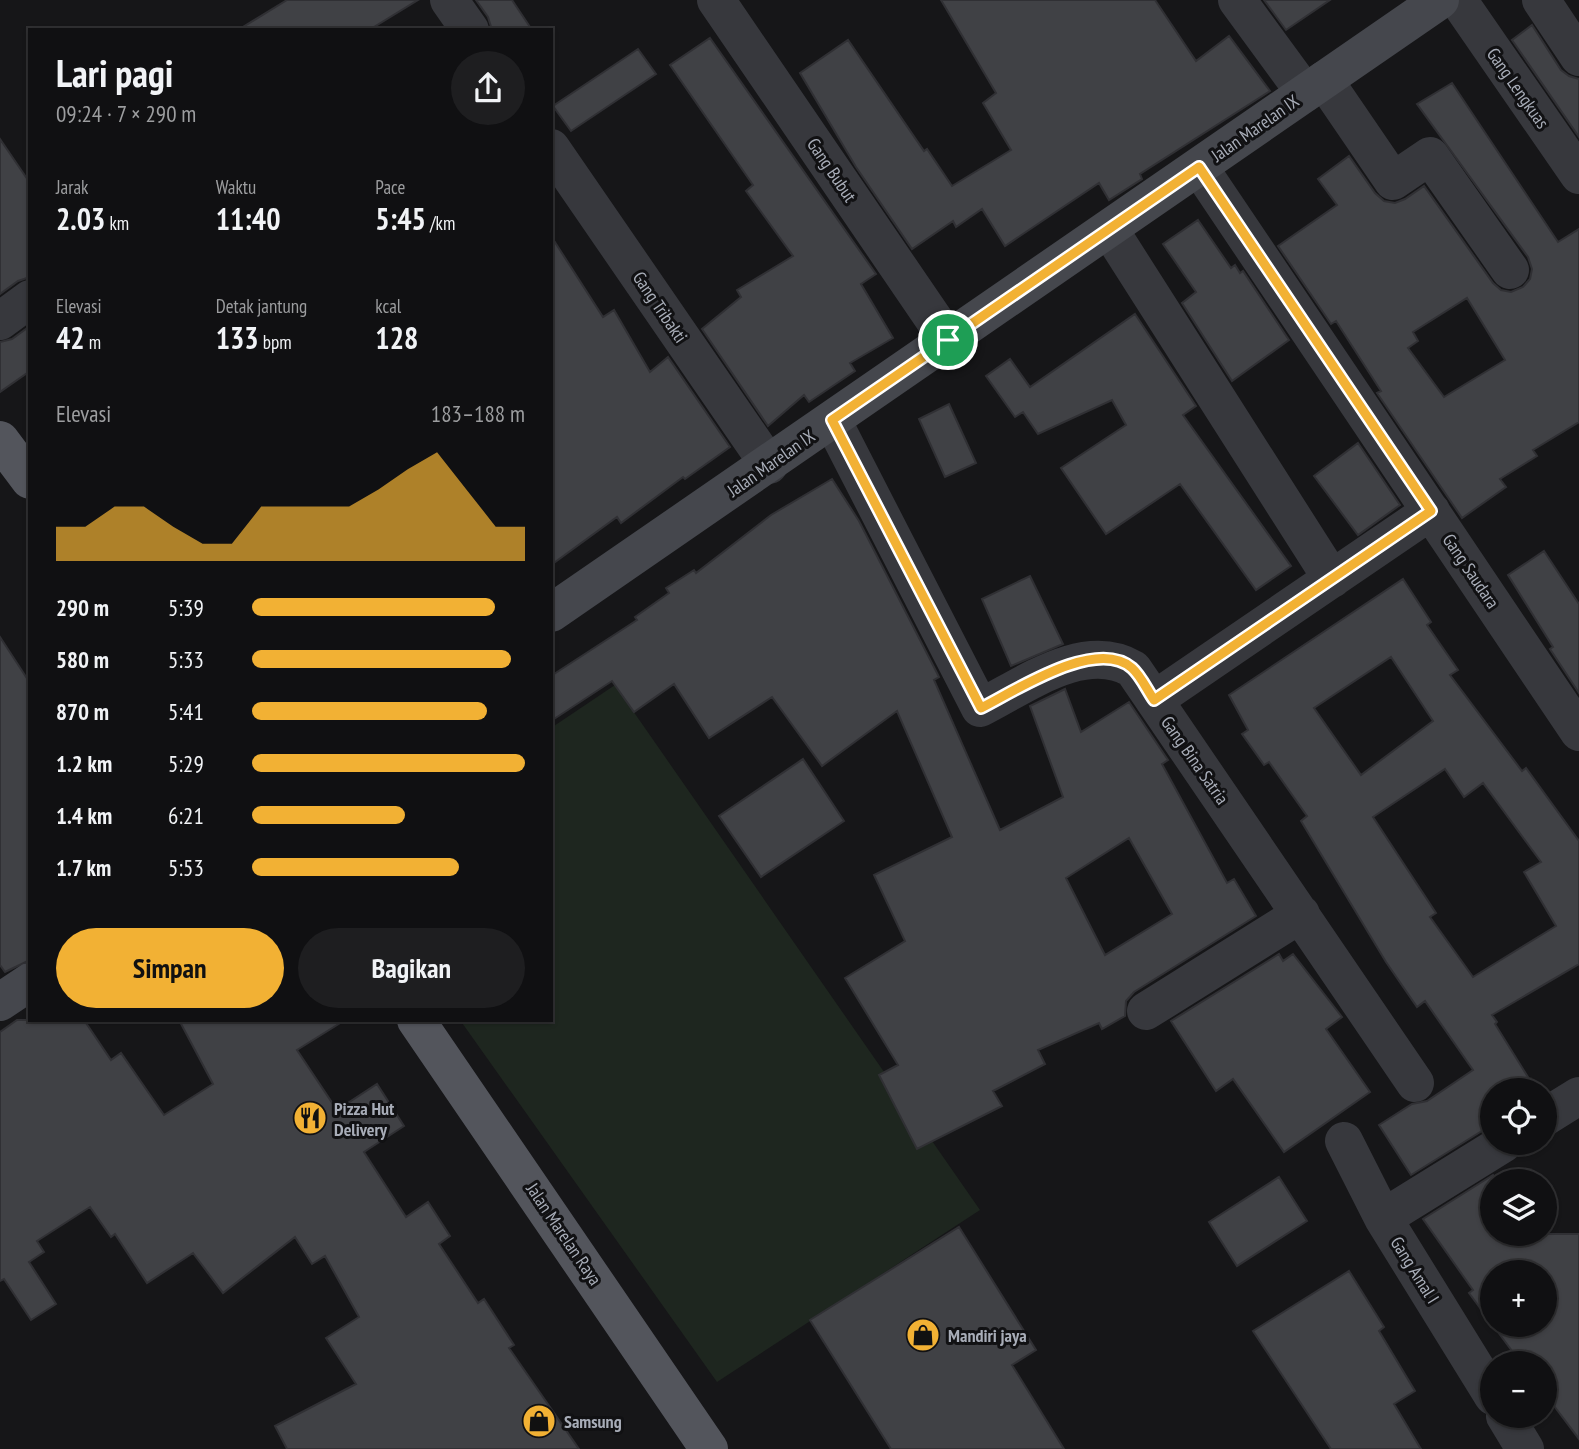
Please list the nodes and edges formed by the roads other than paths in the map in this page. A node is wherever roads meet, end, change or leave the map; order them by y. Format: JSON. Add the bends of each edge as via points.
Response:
{"nodes":[{"id":1,"x":449,"y":0,"type":"edge"},
{"id":2,"x":716,"y":0,"type":"edge"},
{"id":3,"x":1237,"y":0,"type":"edge"},
{"id":4,"x":1440,"y":0,"type":"edge"},
{"id":5,"x":1458,"y":0,"type":"edge"},
{"id":6,"x":1541,"y":0,"type":"edge"},
{"id":7,"x":469,"y":28,"type":"edge"},
{"id":8,"x":1579,"y":57,"type":"edge"},
{"id":9,"x":1315,"y":86,"type":"junction"},
{"id":10,"x":553,"y":152,"type":"edge"},
{"id":11,"x":1199,"y":167,"type":"junction"},
{"id":12,"x":1579,"y":175,"type":"edge"},
{"id":13,"x":1109,"y":229,"type":"junction"},
{"id":14,"x":1510,"y":270,"type":"dead end"},
{"id":15,"x":28,"y":300,"type":"edge"},
{"id":16,"x":0,"y":321,"type":"edge"},
{"id":17,"x":948,"y":340,"type":"junction"},
{"id":18,"x":832,"y":420,"type":"junction"},
{"id":19,"x":0,"y":440,"type":"edge"},
{"id":20,"x":769,"y":465,"type":"junction"},
{"id":21,"x":28,"y":477,"type":"edge"},
{"id":22,"x":1431,"y":511,"type":"junction"},
{"id":23,"x":1332,"y":579,"type":"junction"},
{"id":24,"x":553,"y":613,"type":"edge"},
{"id":25,"x":1154,"y":700,"type":"junction"},
{"id":26,"x":1579,"y":732,"type":"edge"},
{"id":27,"x":1301,"y":914,"type":"junction"},
{"id":28,"x":28,"y":983,"type":"edge"},
{"id":29,"x":0,"y":1002,"type":"edge"},
{"id":30,"x":1146,"y":1011,"type":"dead end"},
{"id":31,"x":421,"y":1025,"type":"edge"},
{"id":32,"x":1415,"y":1083,"type":"dead end"},
{"id":33,"x":1579,"y":1096,"type":"edge"},
{"id":34,"x":1557,"y":1110,"type":"edge"},
{"id":35,"x":1345,"y":1141,"type":"dead end"},
{"id":36,"x":1485,"y":1155,"type":"edge"},
{"id":37,"x":1383,"y":1218,"type":"junction"},
{"id":38,"x":1480,"y":1375,"type":"edge"},
{"id":39,"x":1512,"y":1428,"type":"edge"},
{"id":40,"x":709,"y":1449,"type":"edge"},
{"id":41,"x":1525,"y":1449,"type":"edge"}],
"edges":[{"from":1,"to":7,"type":"street"},
{"from":2,"to":17,"type":"street","name":"Gang Bubut"},
{"from":3,"to":9,"type":"street"},
{"from":4,"to":9,"type":"main road","name":"Jalan Marelan IX"},
{"from":5,"to":12,"type":"street","name":"Gang Lengkuas"},
{"from":6,"to":8,"type":"street"},
{"from":9,"to":11,"type":"main road","name":"Jalan Marelan IX"},
{"from":9,"to":14,"type":"street","via":[[1393,181],[1430,156]]},
{"from":10,"to":20,"type":"street","name":"Gang Tribakti"},
{"from":11,"to":13,"type":"main road","name":"Jalan Marelan IX"},
{"from":11,"to":22,"type":"street","name":"Gang Saudara"},
{"from":13,"to":17,"type":"main road","name":"Jalan Marelan IX"},
{"from":13,"to":23,"type":"street"},
{"from":15,"to":16,"type":"street"},
{"from":17,"to":18,"type":"main road","name":"Jalan Marelan IX"},
{"from":18,"to":20,"type":"main road","name":"Jalan Marelan IX"},
{"from":18,"to":25,"type":"street","name":"Gang Bina Satria","via":[[981,708],[1055,671],[1080,661],[1102,659],[1117,659],[1133,668]]},
{"from":19,"to":21,"type":"main road"},
{"from":20,"to":24,"type":"main road","name":"Jalan Marelan IX"},
{"from":22,"to":23,"type":"street"},
{"from":22,"to":26,"type":"street","name":"Gang Saudara"},
{"from":23,"to":25,"type":"street"},
{"from":25,"to":27,"type":"street","name":"Gang Bina Satria"},
{"from":27,"to":30,"type":"street"},
{"from":27,"to":32,"type":"street","name":"Gang Bina Satria"},
{"from":28,"to":29,"type":"main road"},
{"from":31,"to":40,"type":"main road","name":"Jalan Marelan Raya"},
{"from":33,"to":34,"type":"street"},
{"from":35,"to":37,"type":"street","name":"Gang Amal I"},
{"from":36,"to":37,"type":"street"},
{"from":37,"to":38,"type":"street","name":"Gang Amal I"},
{"from":39,"to":41,"type":"street"}]}
